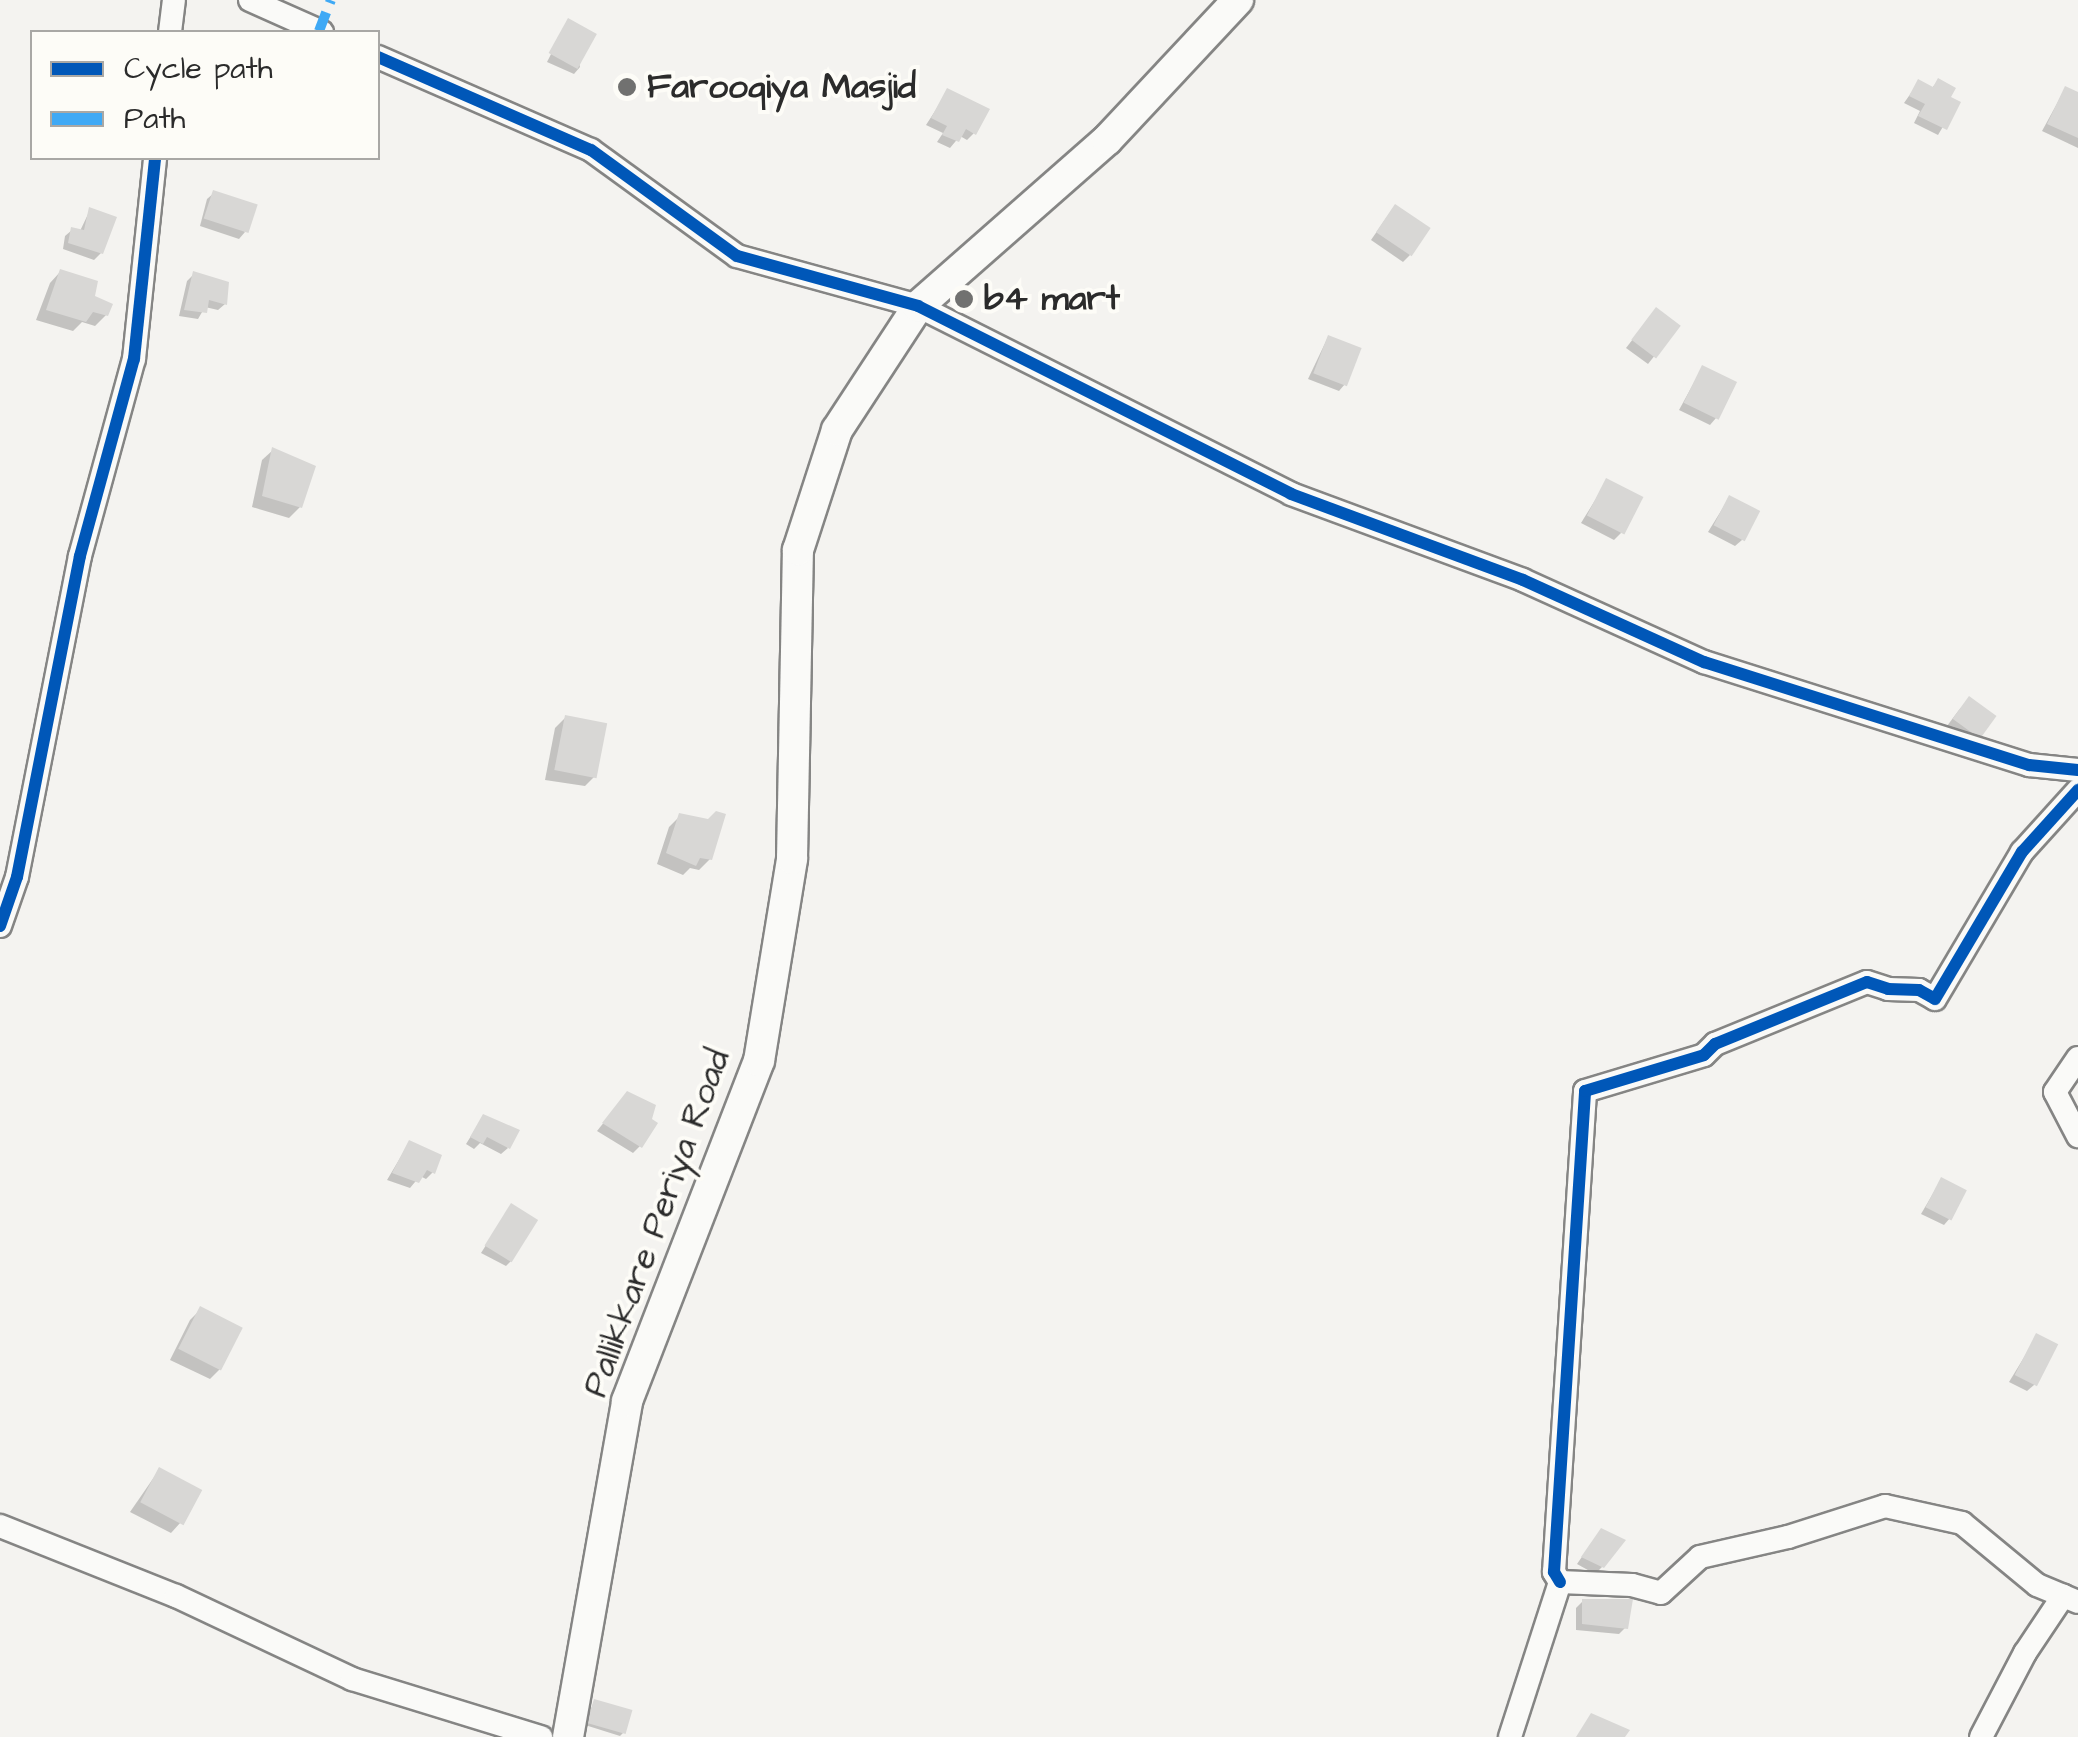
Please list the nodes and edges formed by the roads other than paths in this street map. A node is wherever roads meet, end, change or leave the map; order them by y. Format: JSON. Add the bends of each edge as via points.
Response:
{"nodes":[{"id":1,"x":174,"y":0,"type":"edge"},
{"id":2,"x":250,"y":0,"type":"edge"},
{"id":3,"x":1238,"y":0,"type":"edge"},
{"id":4,"x":170,"y":30,"type":"edge"},
{"id":5,"x":318,"y":30,"type":"edge"},
{"id":6,"x":380,"y":57,"type":"edge"},
{"id":7,"x":155,"y":160,"type":"edge"},
{"id":8,"x":918,"y":306,"type":"junction"},
{"id":9,"x":2078,"y":770,"type":"edge"},
{"id":10,"x":2078,"y":790,"type":"edge"},
{"id":11,"x":0,"y":926,"type":"edge"},
{"id":12,"x":2078,"y":1058,"type":"edge"},
{"id":13,"x":2078,"y":1136,"type":"edge"},
{"id":14,"x":0,"y":1526,"type":"edge"},
{"id":15,"x":1560,"y":1582,"type":"junction"},
{"id":16,"x":2070,"y":1599,"type":"edge"},
{"id":17,"x":541,"y":1737,"type":"edge"},
{"id":18,"x":568,"y":1737,"type":"edge"},
{"id":19,"x":1510,"y":1737,"type":"edge"},
{"id":20,"x":1981,"y":1737,"type":"edge"}],
"edges":[{"from":1,"to":4,"type":"street"},
{"from":2,"to":5,"type":"street"},
{"from":3,"to":8,"type":"main road","name":"Pallikkare Periya Road","via":[[1107,140]]},
{"from":6,"to":8,"type":"street","via":[[591,150],[736,256]]},
{"from":7,"to":11,"type":"street","via":[[134,358],[80,556],[17,878]]},
{"from":8,"to":9,"type":"street","via":[[1291,494],[1523,580],[1704,662],[2029,765]]},
{"from":8,"to":18,"type":"main road","name":"Pallikkare Periya Road","via":[[836,430],[798,550],[792,859],[758,1061],[627,1402]]},
{"from":10,"to":15,"type":"street","via":[[2022,852],[1936,999],[1867,982],[1716,1044],[1704,1055],[1585,1090],[1554,1572]]},
{"from":12,"to":13,"type":"street","via":[[2055,1092]]},
{"from":14,"to":17,"type":"street","via":[[176,1596],[352,1679]]},
{"from":15,"to":16,"type":"street","via":[[1661,1593],[1700,1556],[1885,1506],[1962,1523],[2038,1585]]},
{"from":15,"to":19,"type":"street"},
{"from":16,"to":20,"type":"street","via":[[2026,1652]]}]}
